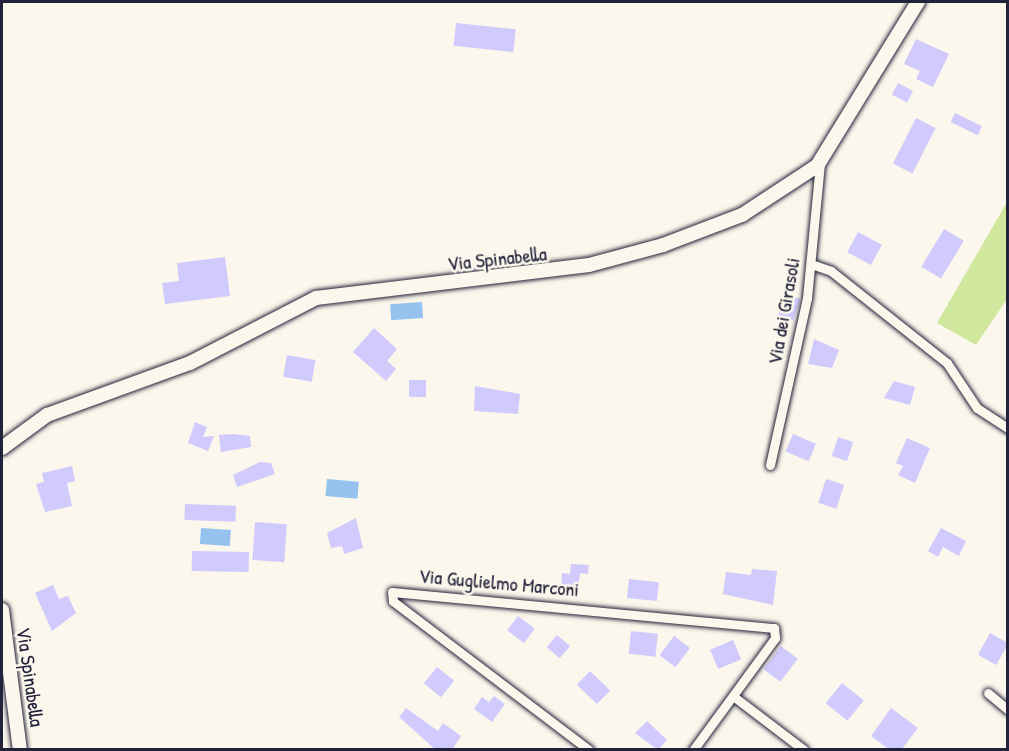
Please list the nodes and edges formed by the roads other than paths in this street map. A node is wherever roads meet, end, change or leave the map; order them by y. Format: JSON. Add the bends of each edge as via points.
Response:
{"nodes":[{"id":1,"x":918,"y":2,"type":"edge"},
{"id":2,"x":820,"y":163,"type":"junction"},
{"id":3,"x":811,"y":264,"type":"junction"},
{"id":4,"x":1008,"y":428,"type":"edge"},
{"id":5,"x":2,"y":448,"type":"edge"},
{"id":6,"x":771,"y":465,"type":"dead end"},
{"id":7,"x":2,"y":610,"type":"edge"},
{"id":8,"x":988,"y":693,"type":"dead end"},
{"id":9,"x":733,"y":696,"type":"junction"},
{"id":10,"x":1008,"y":710,"type":"edge"},
{"id":11,"x":20,"y":750,"type":"edge"},
{"id":12,"x":589,"y":750,"type":"edge"},
{"id":13,"x":693,"y":750,"type":"edge"},
{"id":14,"x":804,"y":750,"type":"edge"}],
"edges":[{"from":1,"to":2,"type":"street","name":"Via Spinabella"},
{"from":2,"to":3,"type":"street","name":"Via dei Girasoli"},
{"from":2,"to":5,"type":"street","name":"Via Spinabella","via":[[742,215],[615,259],[536,274],[316,298],[190,363],[40,418]]},
{"from":3,"to":4,"type":"street","via":[[831,271],[947,363],[977,408]]},
{"from":3,"to":6,"type":"street","name":"Via dei Girasoli"},
{"from":7,"to":11,"type":"street","name":"Via Spinabella"},
{"from":8,"to":10,"type":"street"},
{"from":9,"to":12,"type":"street","name":"Via Guglielmo Marconi","via":[[776,637],[774,628],[392,592],[393,600]]},
{"from":9,"to":13,"type":"street","name":"Via Guglielmo Marconi"},
{"from":9,"to":14,"type":"street"}]}
